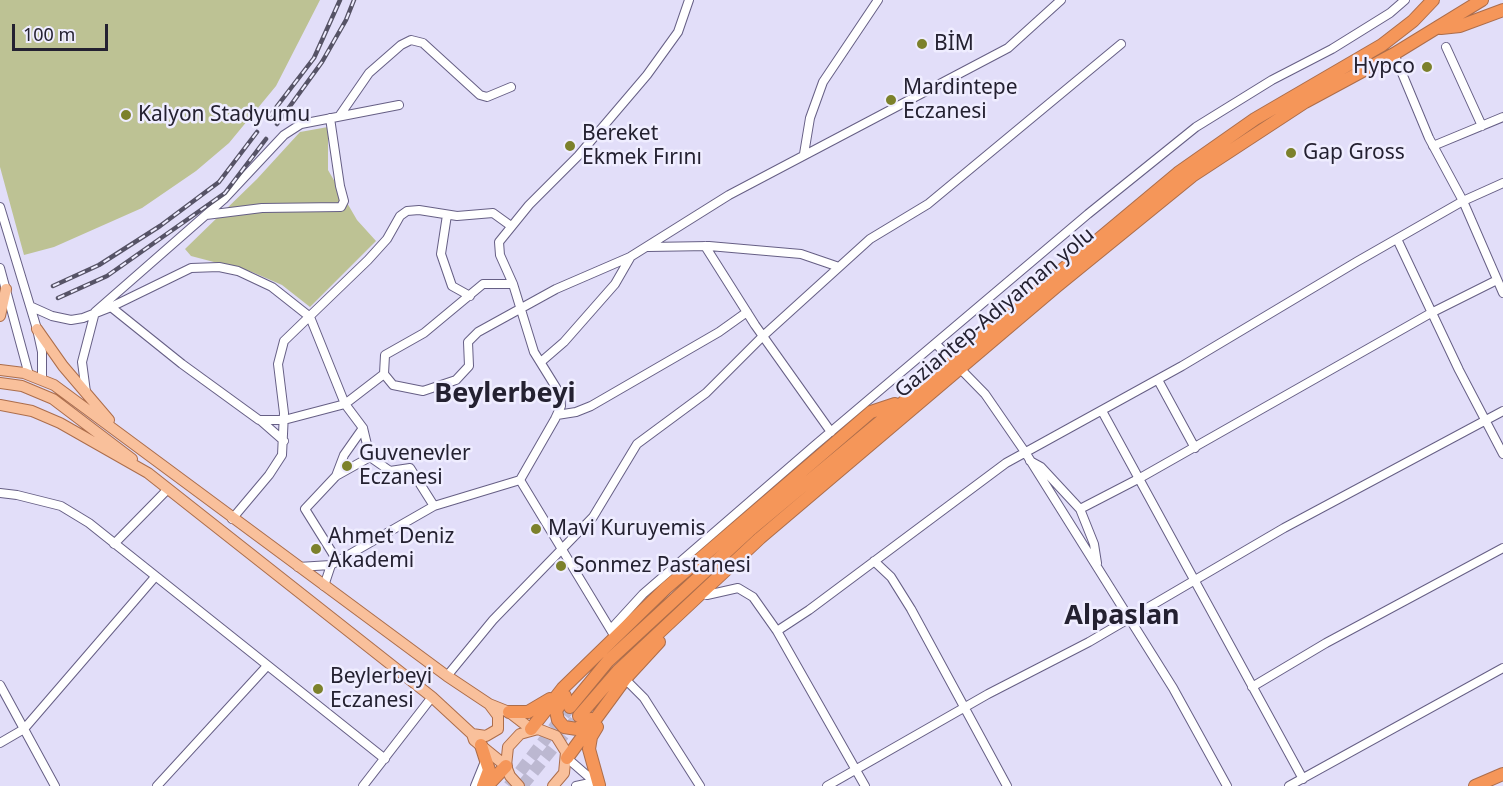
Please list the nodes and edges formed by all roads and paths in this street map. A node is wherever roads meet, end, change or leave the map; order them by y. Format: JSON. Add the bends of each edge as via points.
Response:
{"nodes":[{"id":1,"x":689,"y":0,"type":"edge"},
{"id":2,"x":878,"y":0,"type":"edge"},
{"id":3,"x":1061,"y":0,"type":"edge"},
{"id":4,"x":1405,"y":0,"type":"edge"},
{"id":5,"x":1433,"y":0,"type":"edge"},
{"id":6,"x":1482,"y":0,"type":"edge"},
{"id":7,"x":1503,"y":10,"type":"edge"},
{"id":8,"x":1434,"y":29,"type":"junction"},
{"id":9,"x":1121,"y":44,"type":"dead end"},
{"id":10,"x":1446,"y":47,"type":"dead end"},
{"id":11,"x":1394,"y":54,"type":"junction"},
{"id":12,"x":511,"y":87,"type":"dead end"},
{"id":13,"x":399,"y":105,"type":"dead end"},
{"id":14,"x":340,"y":115,"type":"junction"},
{"id":15,"x":1503,"y":117,"type":"edge"},
{"id":16,"x":330,"y":118,"type":"junction"},
{"id":17,"x":1482,"y":126,"type":"junction"},
{"id":18,"x":1433,"y":146,"type":"junction"},
{"id":19,"x":804,"y":154,"type":"junction"},
{"id":20,"x":1503,"y":183,"type":"edge"},
{"id":21,"x":1463,"y":201,"type":"junction"},
{"id":22,"x":0,"y":207,"type":"edge"},
{"id":23,"x":206,"y":215,"type":"junction"},
{"id":24,"x":447,"y":215,"type":"junction"},
{"id":25,"x":512,"y":226,"type":"junction"},
{"id":26,"x":1397,"y":238,"type":"junction"},
{"id":27,"x":705,"y":246,"type":"junction"},
{"id":28,"x":647,"y":247,"type":"junction"},
{"id":29,"x":630,"y":257,"type":"junction"},
{"id":30,"x":839,"y":267,"type":"junction"},
{"id":31,"x":0,"y":268,"type":"edge"},
{"id":32,"x":1497,"y":280,"type":"junction"},
{"id":33,"x":513,"y":284,"type":"junction"},
{"id":34,"x":6,"y":289,"type":"junction"},
{"id":35,"x":1503,"y":293,"type":"edge"},
{"id":36,"x":470,"y":296,"type":"junction"},
{"id":37,"x":111,"y":307,"type":"junction"},
{"id":38,"x":32,"y":308,"type":"junction"},
{"id":39,"x":521,"y":308,"type":"junction"},
{"id":40,"x":95,"y":312,"type":"junction"},
{"id":41,"x":747,"y":312,"type":"junction"},
{"id":42,"x":1431,"y":313,"type":"junction"},
{"id":43,"x":0,"y":316,"type":"edge"},
{"id":44,"x":310,"y":316,"type":"junction"},
{"id":45,"x":37,"y":329,"type":"junction"},
{"id":46,"x":763,"y":336,"type":"junction"},
{"id":47,"x":936,"y":344,"type":"junction"},
{"id":48,"x":542,"y":361,"type":"junction"},
{"id":49,"x":956,"y":363,"type":"junction"},
{"id":50,"x":0,"y":370,"type":"edge"},
{"id":51,"x":384,"y":374,"type":"junction"},
{"id":52,"x":29,"y":375,"type":"junction"},
{"id":53,"x":42,"y":380,"type":"junction"},
{"id":54,"x":1158,"y":380,"type":"junction"},
{"id":55,"x":0,"y":383,"type":"edge"},
{"id":56,"x":33,"y":390,"type":"junction"},
{"id":57,"x":86,"y":395,"type":"junction"},
{"id":58,"x":902,"y":401,"type":"junction"},
{"id":59,"x":345,"y":404,"type":"junction"},
{"id":60,"x":0,"y":405,"type":"edge"},
{"id":61,"x":915,"y":406,"type":"junction"},
{"id":62,"x":1102,"y":411,"type":"junction"},
{"id":63,"x":1503,"y":411,"type":"edge"},
{"id":64,"x":557,"y":415,"type":"junction"},
{"id":65,"x":259,"y":420,"type":"junction"},
{"id":66,"x":284,"y":420,"type":"junction"},
{"id":67,"x":1485,"y":420,"type":"junction"},
{"id":68,"x":363,"y":428,"type":"junction"},
{"id":69,"x":831,"y":432,"type":"junction"},
{"id":70,"x":127,"y":440,"type":"junction"},
{"id":71,"x":284,"y":441,"type":"junction"},
{"id":72,"x":1195,"y":448,"type":"junction"},
{"id":73,"x":1025,"y":452,"type":"junction"},
{"id":74,"x":1503,"y":454,"type":"edge"},
{"id":75,"x":370,"y":457,"type":"junction"},
{"id":76,"x":1030,"y":461,"type":"junction"},
{"id":77,"x":148,"y":473,"type":"junction"},
{"id":78,"x":336,"y":476,"type":"junction"},
{"id":79,"x":1140,"y":478,"type":"junction"},
{"id":80,"x":520,"y":480,"type":"junction"},
{"id":81,"x":167,"y":490,"type":"junction"},
{"id":82,"x":0,"y":493,"type":"edge"},
{"id":83,"x":434,"y":506,"type":"junction"},
{"id":84,"x":1080,"y":509,"type":"junction"},
{"id":85,"x":232,"y":519,"type":"junction"},
{"id":86,"x":114,"y":544,"type":"junction"},
{"id":87,"x":1503,"y":548,"type":"edge"},
{"id":88,"x":564,"y":549,"type":"junction"},
{"id":89,"x":874,"y":561,"type":"junction"},
{"id":90,"x":334,"y":563,"type":"junction"},
{"id":91,"x":298,"y":567,"type":"junction"},
{"id":92,"x":1097,"y":567,"type":"junction"},
{"id":93,"x":155,"y":577,"type":"junction"},
{"id":94,"x":1195,"y":582,"type":"junction"},
{"id":95,"x":324,"y":586,"type":"junction"},
{"id":96,"x":707,"y":595,"type":"junction"},
{"id":97,"x":1130,"y":618,"type":"junction"},
{"id":98,"x":777,"y":631,"type":"junction"},
{"id":99,"x":613,"y":633,"type":"junction"},
{"id":100,"x":601,"y":651,"type":"junction"},
{"id":101,"x":267,"y":666,"type":"junction"},
{"id":102,"x":1503,"y":668,"type":"edge"},
{"id":103,"x":447,"y":676,"type":"junction"},
{"id":104,"x":625,"y":679,"type":"junction"},
{"id":105,"x":0,"y":685,"type":"edge"},
{"id":106,"x":1252,"y":687,"type":"junction"},
{"id":107,"x":563,"y":688,"type":"junction"},
{"id":108,"x":618,"y":690,"type":"junction"},
{"id":109,"x":432,"y":697,"type":"junction"},
{"id":110,"x":489,"y":704,"type":"junction"},
{"id":111,"x":963,"y":708,"type":"junction"},
{"id":112,"x":509,"y":712,"type":"junction"},
{"id":113,"x":24,"y":729,"type":"junction"},
{"id":114,"x":531,"y":729,"type":"junction"},
{"id":115,"x":472,"y":734,"type":"junction"},
{"id":116,"x":0,"y":743,"type":"edge"},
{"id":117,"x":481,"y":745,"type":"junction"},
{"id":118,"x":567,"y":758,"type":"junction"},
{"id":119,"x":385,"y":759,"type":"junction"},
{"id":120,"x":487,"y":759,"type":"junction"},
{"id":121,"x":506,"y":766,"type":"junction"},
{"id":122,"x":856,"y":771,"type":"junction"},
{"id":123,"x":1503,"y":774,"type":"edge"},
{"id":124,"x":1303,"y":779,"type":"junction"},
{"id":125,"x":55,"y":786,"type":"edge"},
{"id":126,"x":157,"y":786,"type":"edge"},
{"id":127,"x":363,"y":786,"type":"edge"},
{"id":128,"x":475,"y":786,"type":"edge"},
{"id":129,"x":485,"y":786,"type":"edge"},
{"id":130,"x":519,"y":786,"type":"edge"},
{"id":131,"x":553,"y":786,"type":"edge"},
{"id":132,"x":576,"y":786,"type":"edge"},
{"id":133,"x":600,"y":786,"type":"edge"},
{"id":134,"x":700,"y":786,"type":"edge"},
{"id":135,"x":827,"y":786,"type":"edge"},
{"id":136,"x":864,"y":786,"type":"edge"},
{"id":137,"x":1007,"y":786,"type":"edge"},
{"id":138,"x":1227,"y":786,"type":"edge"},
{"id":139,"x":1289,"y":786,"type":"edge"},
{"id":140,"x":1475,"y":786,"type":"edge"}],
"edges":[{"from":1,"to":25,"type":"street","via":[[678,32],[647,75]]},
{"from":2,"to":19,"type":"street","via":[[823,82],[810,118]]},
{"from":3,"to":19,"type":"street","via":[[1008,48]]},
{"from":4,"to":47,"type":"street","via":[[1390,14],[1196,127]]},
{"from":5,"to":49,"type":"highway","name":"Gaziantep-Adıyaman yolu","via":[[1382,45],[1255,119],[1178,173]]},
{"from":6,"to":8,"type":"highway","name":"Gaziantep-Adıyaman yolu"},
{"from":7,"to":8,"type":"highway","via":[[1460,26]]},
{"from":8,"to":11,"type":"highway","name":"Gaziantep-Adıyaman yolu"},
{"from":9,"to":30,"type":"street","via":[[928,204],[870,239]]},
{"from":10,"to":17,"type":"street"},
{"from":11,"to":18,"type":"street"},
{"from":11,"to":49,"type":"highway","name":"Gaziantep-Adıyaman yolu","via":[[1305,102],[1192,176]]},
{"from":12,"to":14,"type":"street","via":[[487,97],[480,95],[423,43],[411,40],[369,73]]},
{"from":13,"to":14,"type":"street"},
{"from":14,"to":16,"type":"street"},
{"from":15,"to":17,"type":"street"},
{"from":16,"to":23,"type":"street","via":[[290,130]]},
{"from":16,"to":23,"type":"street","via":[[344,201],[341,207],[262,208]]},
{"from":17,"to":18,"type":"street"},
{"from":18,"to":21,"type":"street"},
{"from":19,"to":28,"type":"street"},
{"from":20,"to":21,"type":"street"},
{"from":21,"to":26,"type":"street"},
{"from":21,"to":32,"type":"street"},
{"from":22,"to":38,"type":"street"},
{"from":23,"to":40,"type":"street"},
{"from":24,"to":25,"type":"street","via":[[493,213]]},
{"from":24,"to":36,"type":"street","via":[[441,254],[452,286]]},
{"from":24,"to":44,"type":"street","via":[[407,211],[368,260]]},
{"from":25,"to":33,"type":"street","via":[[499,242],[500,255]]},
{"from":26,"to":42,"type":"street"},
{"from":26,"to":54,"type":"street"},
{"from":27,"to":28,"type":"street"},
{"from":27,"to":30,"type":"street","via":[[801,254]]},
{"from":27,"to":41,"type":"street"},
{"from":28,"to":29,"type":"street"},
{"from":29,"to":39,"type":"street"},
{"from":29,"to":48,"type":"street","via":[[615,284]]},
{"from":30,"to":46,"type":"street"},
{"from":31,"to":34,"type":"street"},
{"from":32,"to":35,"type":"street"},
{"from":32,"to":42,"type":"street"},
{"from":33,"to":36,"type":"street","via":[[483,284]]},
{"from":33,"to":39,"type":"street"},
{"from":34,"to":43,"type":"main road"},
{"from":34,"to":52,"type":"street"},
{"from":36,"to":51,"type":"street","via":[[424,333],[385,356]]},
{"from":37,"to":40,"type":"street"},
{"from":37,"to":44,"type":"street","via":[[171,276],[207,267],[251,276]]},
{"from":37,"to":65,"type":"street"},
{"from":38,"to":40,"type":"street","via":[[71,320]]},
{"from":38,"to":45,"type":"street"},
{"from":39,"to":48,"type":"street","via":[[534,352]]},
{"from":39,"to":51,"type":"street","via":[[478,332],[468,342],[470,366],[456,380],[423,391],[393,385]]},
{"from":40,"to":57,"type":"street","via":[[81,362]]},
{"from":41,"to":46,"type":"street"},
{"from":41,"to":64,"type":"street","via":[[591,406]]},
{"from":42,"to":67,"type":"street"},
{"from":42,"to":72,"type":"street"},
{"from":44,"to":59,"type":"street"},
{"from":44,"to":66,"type":"street","via":[[280,350]]},
{"from":45,"to":53,"type":"street"},
{"from":45,"to":57,"type":"main road"},
{"from":46,"to":69,"type":"street"},
{"from":46,"to":88,"type":"street","via":[[706,393],[637,444],[593,518]]},
{"from":47,"to":49,"type":"street"},
{"from":47,"to":69,"type":"street"},
{"from":48,"to":64,"type":"street","via":[[560,394]]},
{"from":49,"to":58,"type":"highway","name":"Gaziantep-Adıyaman yolu"},
{"from":49,"to":61,"type":"highway","name":"Gaziantep-Adıyaman yolu"},
{"from":49,"to":73,"type":"street","via":[[985,394]]},
{"from":50,"to":52,"type":"main road"},
{"from":51,"to":59,"type":"street"},
{"from":52,"to":53,"type":"main road"},
{"from":52,"to":56,"type":"main road"},
{"from":53,"to":56,"type":"main road"},
{"from":53,"to":70,"type":"main road"},
{"from":54,"to":62,"type":"street"},
{"from":54,"to":72,"type":"street"},
{"from":55,"to":56,"type":"main road"},
{"from":56,"to":77,"type":"main road","via":[[69,409]]},
{"from":57,"to":70,"type":"main road"},
{"from":58,"to":61,"type":"highway","name":"Gaziantep-Adıyaman yolu","via":[[749,531],[608,661],[574,712],[692,600]]},
{"from":58,"to":99,"type":"highway","via":[[871,412]]},
{"from":59,"to":66,"type":"street"},
{"from":59,"to":68,"type":"street"},
{"from":60,"to":77,"type":"main road","via":[[32,411],[60,423]]},
{"from":61,"to":96,"type":"highway","via":[[904,424]]},
{"from":62,"to":73,"type":"street"},
{"from":62,"to":79,"type":"street"},
{"from":63,"to":67,"type":"street"},
{"from":64,"to":80,"type":"street"},
{"from":65,"to":66,"type":"street"},
{"from":65,"to":71,"type":"street"},
{"from":66,"to":71,"type":"street"},
{"from":67,"to":74,"type":"street"},
{"from":67,"to":94,"type":"street","via":[[1284,528]]},
{"from":68,"to":75,"type":"street"},
{"from":68,"to":78,"type":"street","via":[[344,455]]},
{"from":69,"to":99,"type":"street","via":[[643,594]]},
{"from":70,"to":85,"type":"main road"},
{"from":71,"to":85,"type":"street","via":[[282,455],[269,475]]},
{"from":72,"to":79,"type":"street"},
{"from":73,"to":76,"type":"street"},
{"from":73,"to":89,"type":"street"},
{"from":75,"to":78,"type":"street"},
{"from":75,"to":83,"type":"street","via":[[390,471],[410,468]]},
{"from":76,"to":84,"type":"street","via":[[1041,467]]},
{"from":76,"to":92,"type":"street"},
{"from":77,"to":81,"type":"main road"},
{"from":78,"to":90,"type":"street","via":[[305,509]]},
{"from":79,"to":84,"type":"street"},
{"from":79,"to":94,"type":"street"},
{"from":80,"to":83,"type":"street"},
{"from":80,"to":88,"type":"street"},
{"from":81,"to":86,"type":"street"},
{"from":81,"to":109,"type":"main road"},
{"from":82,"to":86,"type":"street","via":[[61,506]]},
{"from":83,"to":90,"type":"street"},
{"from":84,"to":92,"type":"street","via":[[1094,544]]},
{"from":85,"to":91,"type":"main road"},
{"from":86,"to":93,"type":"street"},
{"from":87,"to":106,"type":"street"},
{"from":88,"to":99,"type":"street"},
{"from":88,"to":103,"type":"street","via":[[493,620]]},
{"from":89,"to":98,"type":"street"},
{"from":89,"to":111,"type":"street","via":[[891,577],[911,609]]},
{"from":90,"to":91,"type":"street"},
{"from":90,"to":95,"type":"street"},
{"from":91,"to":95,"type":"main road"},
{"from":92,"to":97,"type":"street"},
{"from":93,"to":101,"type":"street"},
{"from":93,"to":113,"type":"street"},
{"from":94,"to":97,"type":"street"},
{"from":94,"to":106,"type":"street"},
{"from":95,"to":103,"type":"main road"},
{"from":96,"to":98,"type":"street","via":[[742,589],[753,597]]},
{"from":96,"to":104,"type":"highway"},
{"from":97,"to":111,"type":"street"},
{"from":97,"to":138,"type":"street"},
{"from":98,"to":122,"type":"street"},
{"from":99,"to":100,"type":"highway"},
{"from":100,"to":104,"type":"highway","via":[[558,706],[560,724],[568,729],[582,728]]},
{"from":100,"to":107,"type":"highway"},
{"from":101,"to":119,"type":"street"},
{"from":101,"to":126,"type":"street"},
{"from":102,"to":124,"type":"street"},
{"from":103,"to":110,"type":"main road"},
{"from":104,"to":108,"type":"highway"},
{"from":104,"to":134,"type":"street","via":[[645,698]]},
{"from":105,"to":113,"type":"street"},
{"from":106,"to":124,"type":"street"},
{"from":107,"to":112,"type":"highway","via":[[528,712]]},
{"from":107,"to":114,"type":"highway"},
{"from":108,"to":118,"type":"highway"},
{"from":108,"to":133,"type":"highway","via":[[591,737],[590,759]]},
{"from":109,"to":115,"type":"main road"},
{"from":109,"to":119,"type":"street"},
{"from":110,"to":112,"type":"main road"},
{"from":110,"to":115,"type":"main road","via":[[498,716],[498,729],[486,736]]},
{"from":111,"to":122,"type":"street"},
{"from":111,"to":137,"type":"street"},
{"from":112,"to":114,"type":"main road"},
{"from":113,"to":116,"type":"street"},
{"from":113,"to":125,"type":"street"},
{"from":114,"to":118,"type":"main road","via":[[556,736]]},
{"from":114,"to":121,"type":"main road","via":[[511,742]]},
{"from":115,"to":117,"type":"main road"},
{"from":117,"to":120,"type":"highway"},
{"from":117,"to":121,"type":"main road"},
{"from":118,"to":131,"type":"main road","via":[[564,773]]},
{"from":118,"to":133,"type":"street"},
{"from":119,"to":127,"type":"street"},
{"from":120,"to":128,"type":"street"},
{"from":120,"to":129,"type":"highway"},
{"from":121,"to":129,"type":"highway"},
{"from":121,"to":130,"type":"main road"},
{"from":122,"to":135,"type":"street"},
{"from":122,"to":136,"type":"street"},
{"from":123,"to":140,"type":"highway"},
{"from":124,"to":139,"type":"street"},
{"from":132,"to":133,"type":"street"}]}
